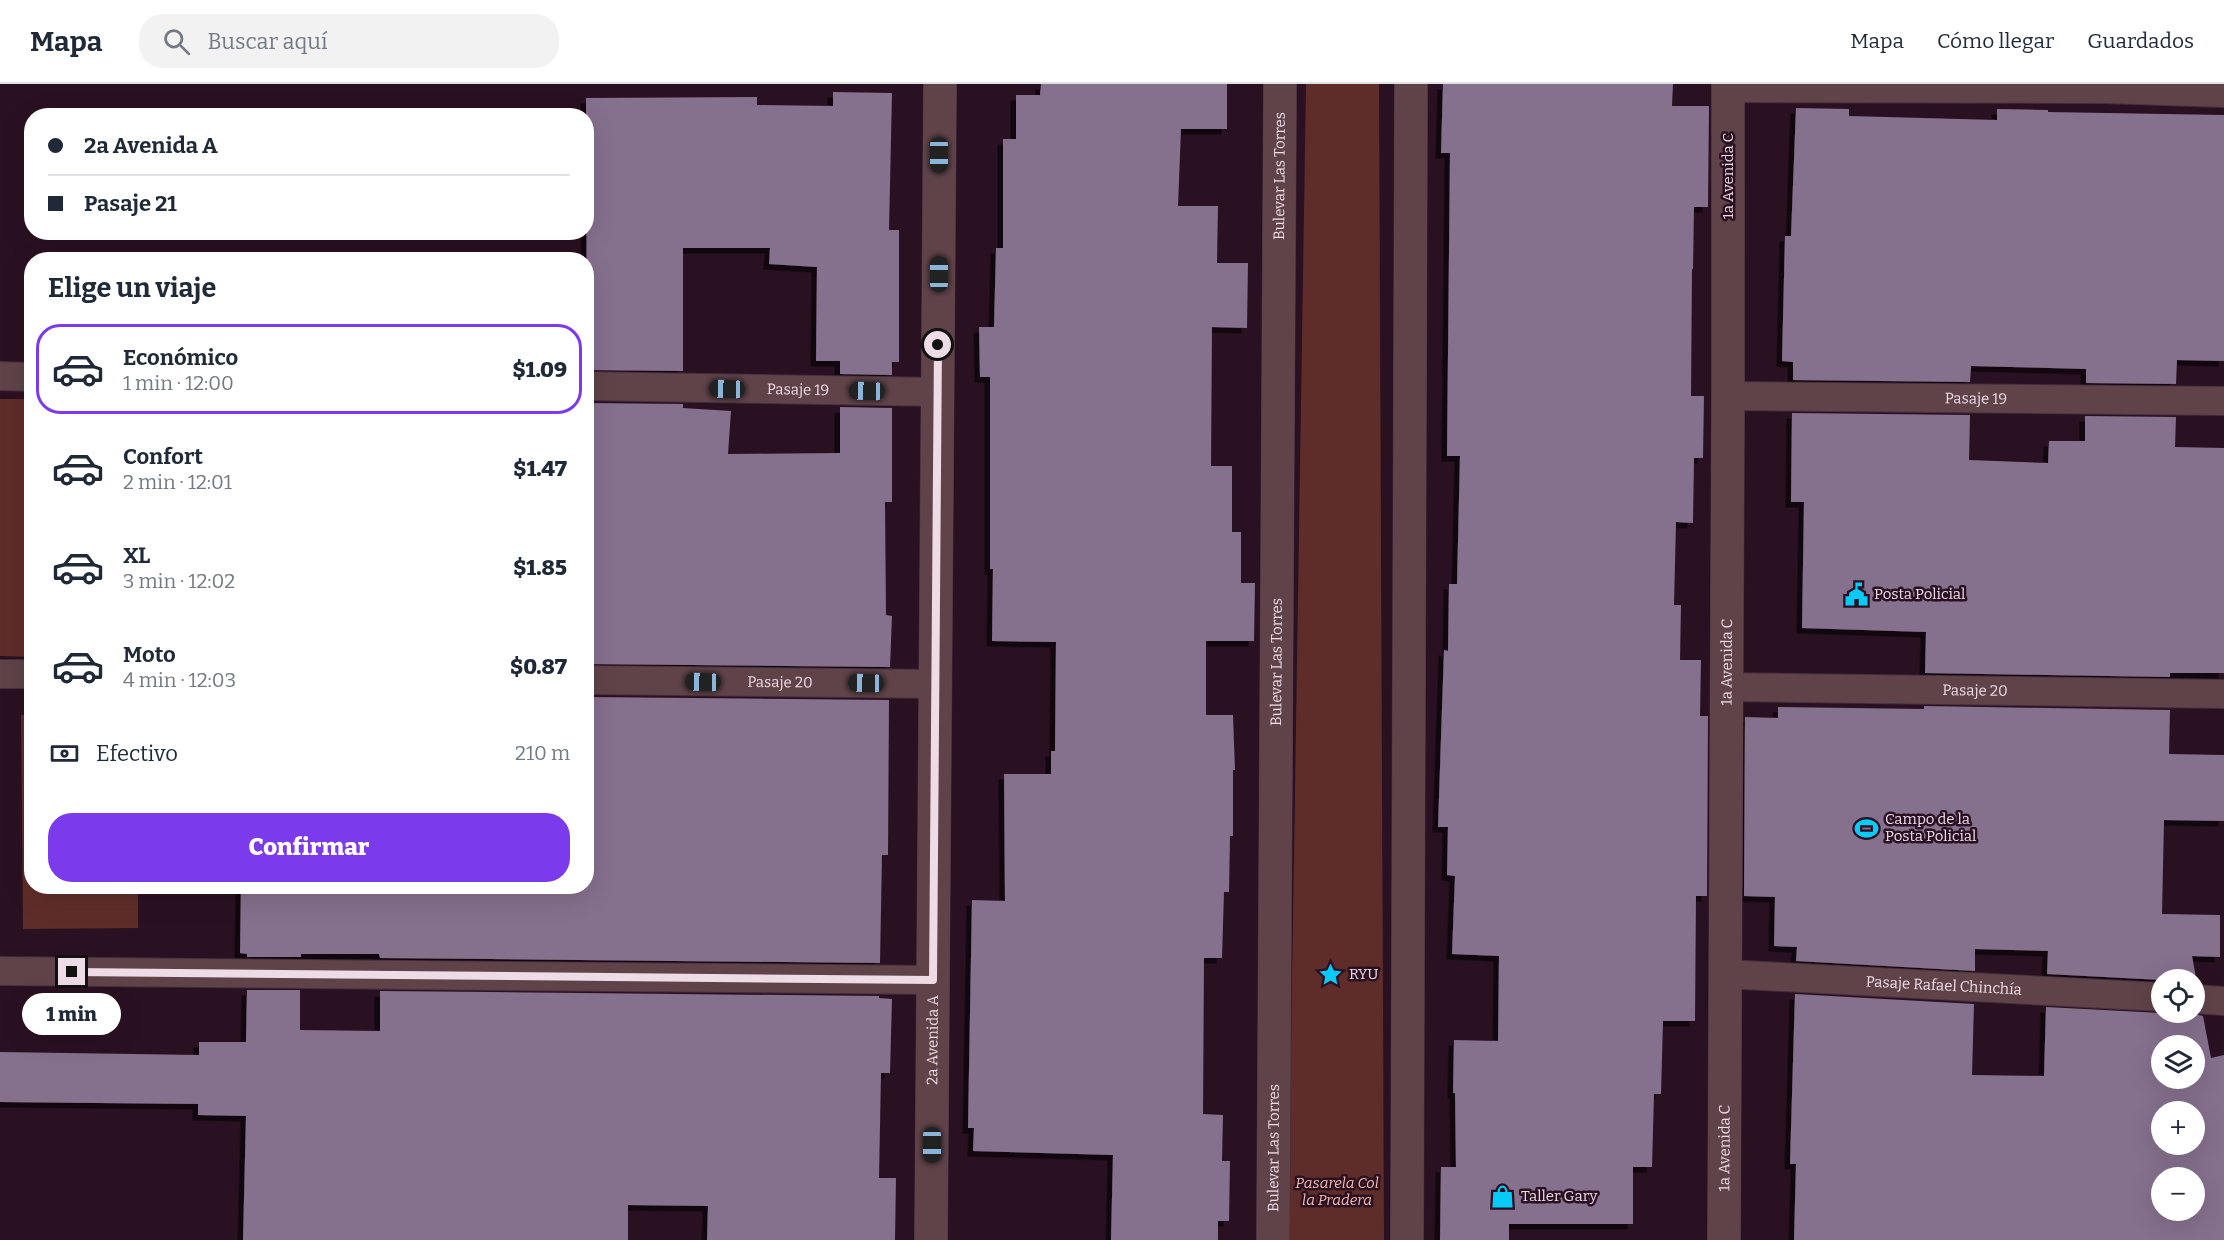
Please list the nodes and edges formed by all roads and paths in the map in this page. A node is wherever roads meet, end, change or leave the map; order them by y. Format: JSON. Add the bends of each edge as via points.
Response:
{"nodes":[{"id":1,"x":940,"y":84,"type":"edge"},
{"id":2,"x":1280,"y":84,"type":"edge"},
{"id":3,"x":1411,"y":84,"type":"edge"},
{"id":4,"x":1728,"y":86,"type":"edge"},
{"id":5,"x":2224,"y":93,"type":"edge"},
{"id":6,"x":0,"y":376,"type":"edge"},
{"id":7,"x":24,"y":376,"type":"edge"},
{"id":8,"x":594,"y":386,"type":"edge"},
{"id":9,"x":938,"y":392,"type":"junction"},
{"id":10,"x":1728,"y":396,"type":"junction"},
{"id":11,"x":2224,"y":401,"type":"edge"},
{"id":12,"x":0,"y":674,"type":"edge"},
{"id":13,"x":24,"y":674,"type":"edge"},
{"id":14,"x":594,"y":680,"type":"edge"},
{"id":15,"x":936,"y":684,"type":"junction"},
{"id":16,"x":1726,"y":687,"type":"junction"},
{"id":17,"x":2224,"y":694,"type":"edge"},
{"id":18,"x":0,"y":971,"type":"edge"},
{"id":19,"x":1725,"y":974,"type":"junction"},
{"id":20,"x":933,"y":980,"type":"junction"},
{"id":21,"x":2151,"y":997,"type":"edge"},
{"id":22,"x":2205,"y":1000,"type":"edge"},
{"id":23,"x":2224,"y":1001,"type":"edge"},
{"id":24,"x":931,"y":1240,"type":"edge"},
{"id":25,"x":1273,"y":1240,"type":"edge"},
{"id":26,"x":1407,"y":1240,"type":"edge"},
{"id":27,"x":1725,"y":1240,"type":"edge"}],
"edges":[{"from":1,"to":9,"type":"street","name":"2a Avenida A"},
{"from":2,"to":25,"type":"street","name":"Bulevar Las Torres"},
{"from":3,"to":26,"type":"street"},
{"from":4,"to":5,"type":"lane"},
{"from":4,"to":10,"type":"street","name":"1a Avenida C"},
{"from":6,"to":7,"type":"lane"},
{"from":8,"to":9,"type":"lane","name":"Pasaje 19"},
{"from":9,"to":15,"type":"street","name":"2a Avenida A"},
{"from":10,"to":11,"type":"lane","name":"Pasaje 19"},
{"from":10,"to":16,"type":"street","name":"1a Avenida C"},
{"from":12,"to":13,"type":"lane"},
{"from":14,"to":15,"type":"lane","name":"Pasaje 20"},
{"from":15,"to":20,"type":"street","name":"2a Avenida A"},
{"from":16,"to":17,"type":"lane","name":"Pasaje 20"},
{"from":16,"to":19,"type":"street","name":"1a Avenida C"},
{"from":18,"to":20,"type":"lane"},
{"from":19,"to":21,"type":"lane","name":"Pasaje Rafael Chinchía"},
{"from":19,"to":27,"type":"street","name":"1a Avenida C"},
{"from":20,"to":24,"type":"street","name":"2a Avenida A"},
{"from":22,"to":23,"type":"lane"}]}
